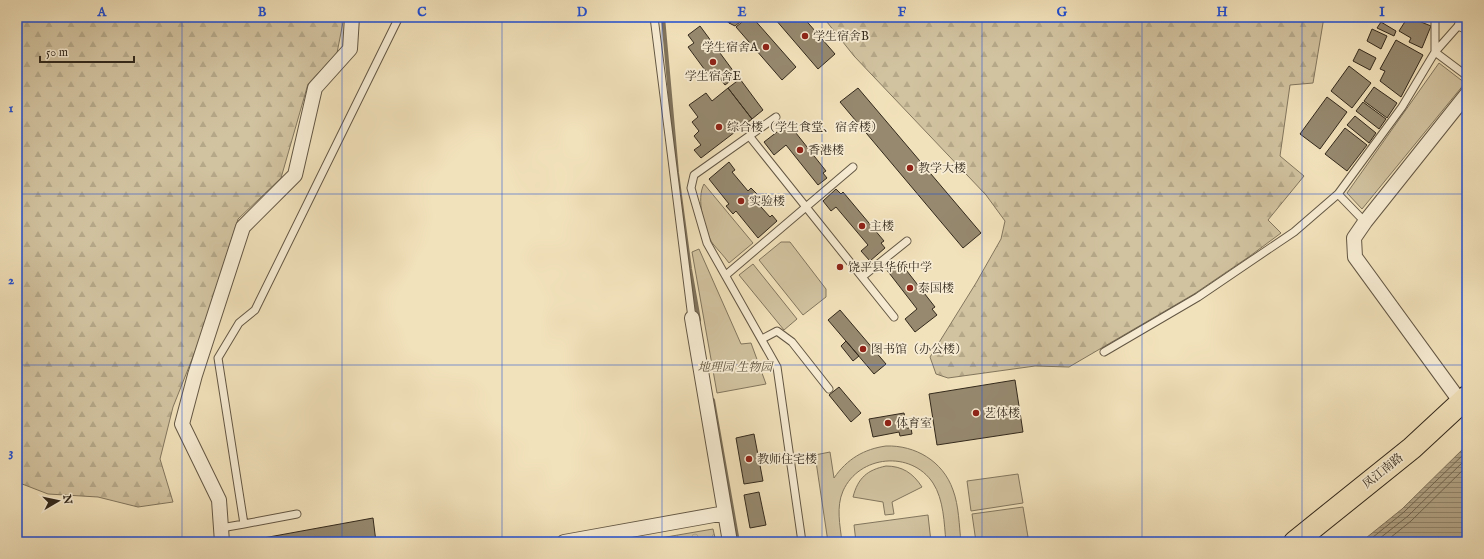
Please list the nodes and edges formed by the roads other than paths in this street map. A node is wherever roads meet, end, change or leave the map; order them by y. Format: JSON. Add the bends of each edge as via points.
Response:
{"nodes":[{"id":1,"x":352,"y":17,"type":"edge"},
{"id":2,"x":399,"y":17,"type":"edge"},
{"id":3,"x":654,"y":17,"type":"edge"},
{"id":4,"x":1435,"y":17,"type":"edge"},
{"id":5,"x":1460,"y":17,"type":"edge"},
{"id":6,"x":1458,"y":26,"type":"junction"},
{"id":7,"x":1467,"y":30,"type":"edge"},
{"id":8,"x":1436,"y":52,"type":"junction"},
{"id":9,"x":1467,"y":76,"type":"edge"},
{"id":10,"x":1467,"y":94,"type":"edge"},
{"id":11,"x":776,"y":117,"type":"dead end"},
{"id":12,"x":750,"y":137,"type":"junction"},
{"id":13,"x":853,"y":167,"type":"dead end"},
{"id":14,"x":1338,"y":194,"type":"junction"},
{"id":15,"x":806,"y":207,"type":"junction"},
{"id":16,"x":1365,"y":222,"type":"junction"},
{"id":17,"x":907,"y":241,"type":"dead end"},
{"id":18,"x":726,"y":274,"type":"junction"},
{"id":19,"x":862,"y":277,"type":"junction"},
{"id":20,"x":894,"y":317,"type":"dead end"},
{"id":21,"x":692,"y":318,"type":"joint"},
{"id":22,"x":762,"y":339,"type":"junction"},
{"id":23,"x":1104,"y":352,"type":"dead end"},
{"id":24,"x":829,"y":388,"type":"dead end"},
{"id":25,"x":1466,"y":404,"type":"edge"},
{"id":26,"x":725,"y":513,"type":"junction"},
{"id":27,"x":297,"y":514,"type":"dead end"},
{"id":28,"x":244,"y":524,"type":"junction"},
{"id":29,"x":221,"y":528,"type":"junction"},
{"id":30,"x":222,"y":542,"type":"edge"},
{"id":31,"x":564,"y":542,"type":"edge"},
{"id":32,"x":730,"y":542,"type":"edge"},
{"id":33,"x":802,"y":542,"type":"edge"},
{"id":34,"x":1295,"y":542,"type":"edge"}],
"edges":[{"from":1,"to":29,"type":"street","via":[[350,50],[315,88],[294,175],[243,227],[195,375],[182,424],[219,500]]},
{"from":2,"to":28,"type":"lane","via":[[255,310],[239,323],[218,358]]},
{"from":3,"to":21,"type":"lane"},
{"from":4,"to":8,"type":"lane"},
{"from":5,"to":6,"type":"lane"},
{"from":6,"to":7,"type":"lane"},
{"from":6,"to":8,"type":"lane"},
{"from":8,"to":9,"type":"lane"},
{"from":8,"to":14,"type":"lane","via":[[1402,107]]},
{"from":10,"to":16,"type":"street"},
{"from":11,"to":12,"type":"lane"},
{"from":12,"to":15,"type":"lane"},
{"from":12,"to":18,"type":"lane","via":[[694,175],[691,188],[707,243]]},
{"from":13,"to":15,"type":"lane"},
{"from":14,"to":16,"type":"lane"},
{"from":14,"to":23,"type":"lane","via":[[1294,232],[1198,297]]},
{"from":15,"to":18,"type":"lane"},
{"from":15,"to":19,"type":"lane"},
{"from":16,"to":25,"type":"street","via":[[1354,238],[1355,258]]},
{"from":17,"to":19,"type":"lane"},
{"from":18,"to":22,"type":"lane"},
{"from":19,"to":20,"type":"lane"},
{"from":21,"to":26,"type":"street"},
{"from":22,"to":24,"type":"lane","via":[[777,332],[792,342]]},
{"from":22,"to":33,"type":"lane","via":[[778,367]]},
{"from":25,"to":34,"type":"main road","name":"凤江南路"},
{"from":26,"to":31,"type":"street"},
{"from":26,"to":32,"type":"street"},
{"from":27,"to":28,"type":"lane"},
{"from":28,"to":29,"type":"lane"},
{"from":29,"to":30,"type":"street"}]}
